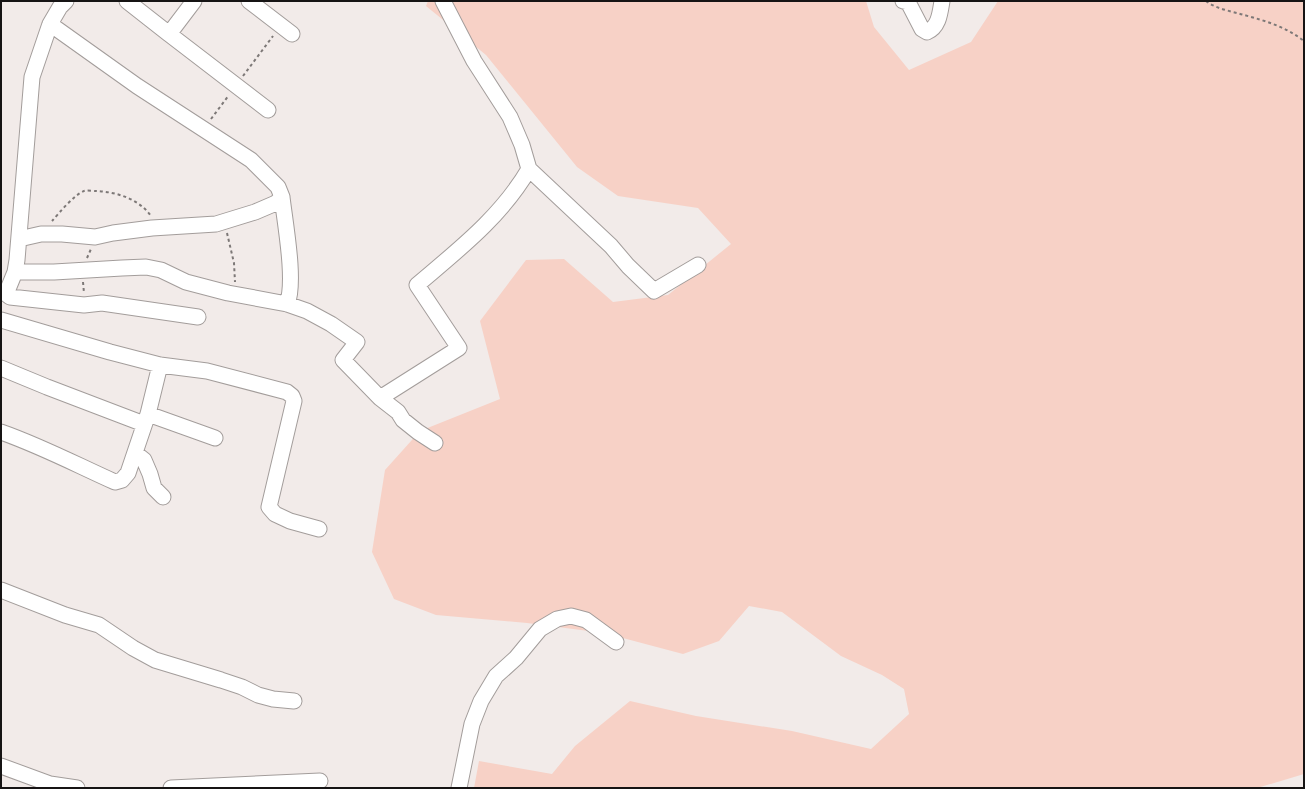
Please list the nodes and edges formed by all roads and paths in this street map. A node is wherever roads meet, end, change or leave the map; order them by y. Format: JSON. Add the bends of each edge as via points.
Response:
{"nodes":[{"id":1,"x":66,"y":1,"type":"edge"},
{"id":2,"x":128,"y":1,"type":"edge"},
{"id":3,"x":194,"y":1,"type":"edge"},
{"id":4,"x":249,"y":1,"type":"edge"},
{"id":5,"x":443,"y":1,"type":"edge"},
{"id":6,"x":903,"y":1,"type":"edge"},
{"id":7,"x":942,"y":1,"type":"edge"},
{"id":8,"x":1206,"y":1,"type":"edge"},
{"id":9,"x":50,"y":24,"type":"junction"},
{"id":10,"x":169,"y":34,"type":"junction"},
{"id":11,"x":292,"y":34,"type":"dead end"},
{"id":12,"x":1304,"y":41,"type":"edge"},
{"id":13,"x":268,"y":110,"type":"dead end"},
{"id":14,"x":529,"y":169,"type":"junction"},
{"id":15,"x":282,"y":197,"type":"junction"},
{"id":16,"x":224,"y":221,"type":"junction"},
{"id":17,"x":159,"y":228,"type":"junction"},
{"id":18,"x":41,"y":234,"type":"junction"},
{"id":19,"x":19,"y":238,"type":"junction"},
{"id":20,"x":698,"y":265,"type":"dead end"},
{"id":21,"x":15,"y":272,"type":"junction"},
{"id":22,"x":3,"y":294,"type":"edge"},
{"id":23,"x":236,"y":295,"type":"junction"},
{"id":24,"x":287,"y":304,"type":"junction"},
{"id":25,"x":198,"y":317,"type":"dead end"},
{"id":26,"x":1,"y":320,"type":"edge"},
{"id":27,"x":160,"y":365,"type":"junction"},
{"id":28,"x":1,"y":368,"type":"edge"},
{"id":29,"x":380,"y":398,"type":"junction"},
{"id":30,"x":146,"y":419,"type":"junction"},
{"id":31,"x":1,"y":432,"type":"edge"},
{"id":32,"x":215,"y":438,"type":"dead end"},
{"id":33,"x":435,"y":443,"type":"dead end"},
{"id":34,"x":135,"y":453,"type":"junction"},
{"id":35,"x":163,"y":497,"type":"dead end"},
{"id":36,"x":319,"y":529,"type":"dead end"},
{"id":37,"x":1,"y":590,"type":"edge"},
{"id":38,"x":616,"y":642,"type":"dead end"},
{"id":39,"x":294,"y":701,"type":"dead end"},
{"id":40,"x":1,"y":766,"type":"edge"},
{"id":41,"x":320,"y":781,"type":"dead end"},
{"id":42,"x":39,"y":783,"type":"edge"},
{"id":43,"x":77,"y":788,"type":"edge"},
{"id":44,"x":171,"y":788,"type":"edge"},
{"id":45,"x":459,"y":788,"type":"edge"}],
"edges":[{"from":1,"to":9,"type":"street"},
{"from":2,"to":10,"type":"street"},
{"from":3,"to":10,"type":"street"},
{"from":4,"to":11,"type":"street"},
{"from":5,"to":14,"type":"street","via":[[474,61],[510,117]]},
{"from":6,"to":7,"type":"street","via":[[908,2],[922,28],[927,32],[933,30],[940,16]]},
{"from":8,"to":12,"type":"path","via":[[1222,9],[1273,23]]},
{"from":9,"to":15,"type":"street","via":[[137,86],[251,160],[278,188]]},
{"from":9,"to":19,"type":"street","via":[[32,77]]},
{"from":10,"to":13,"type":"street"},
{"from":14,"to":20,"type":"street","via":[[611,246],[654,291]]},
{"from":14,"to":29,"type":"street","via":[[505,204],[476,235],[416,285],[459,348]]},
{"from":15,"to":16,"type":"street","via":[[276,203],[262,209]]},
{"from":15,"to":24,"type":"street","via":[[290,278],[290,298]]},
{"from":16,"to":17,"type":"street","via":[[216,224]]},
{"from":16,"to":23,"type":"path","via":[[234,263]]},
{"from":17,"to":18,"type":"street","via":[[113,233],[96,238]]},
{"from":17,"to":18,"type":"path","via":[[147,209],[131,199],[107,192],[84,191],[64,206]]},
{"from":18,"to":19,"type":"street"},
{"from":19,"to":21,"type":"street"},
{"from":21,"to":22,"type":"street"},
{"from":21,"to":23,"type":"street","via":[[146,268],[161,270],[186,282]]},
{"from":22,"to":25,"type":"street","via":[[10,297],[84,305],[102,303]]},
{"from":23,"to":24,"type":"street"},
{"from":24,"to":29,"type":"street","via":[[313,314],[357,342],[343,360]]},
{"from":26,"to":27,"type":"street"},
{"from":27,"to":30,"type":"street"},
{"from":27,"to":36,"type":"street","via":[[207,371],[287,392],[292,396],[294,401],[269,507],[275,514],[290,521]]},
{"from":28,"to":30,"type":"street","via":[[46,387]]},
{"from":29,"to":33,"type":"street","via":[[398,412],[403,420]]},
{"from":30,"to":32,"type":"street"},
{"from":30,"to":34,"type":"street"},
{"from":31,"to":34,"type":"street","via":[[57,454],[115,482],[122,480],[128,473]]},
{"from":34,"to":35,"type":"street","via":[[144,460],[154,488]]},
{"from":37,"to":39,"type":"street","via":[[99,626],[155,660],[242,687],[258,695]]},
{"from":38,"to":45,"type":"street","via":[[586,620],[572,616],[540,629],[516,658],[496,676],[481,701],[472,724]]},
{"from":40,"to":42,"type":"street"},
{"from":41,"to":44,"type":"street"},
{"from":42,"to":43,"type":"street"}]}
